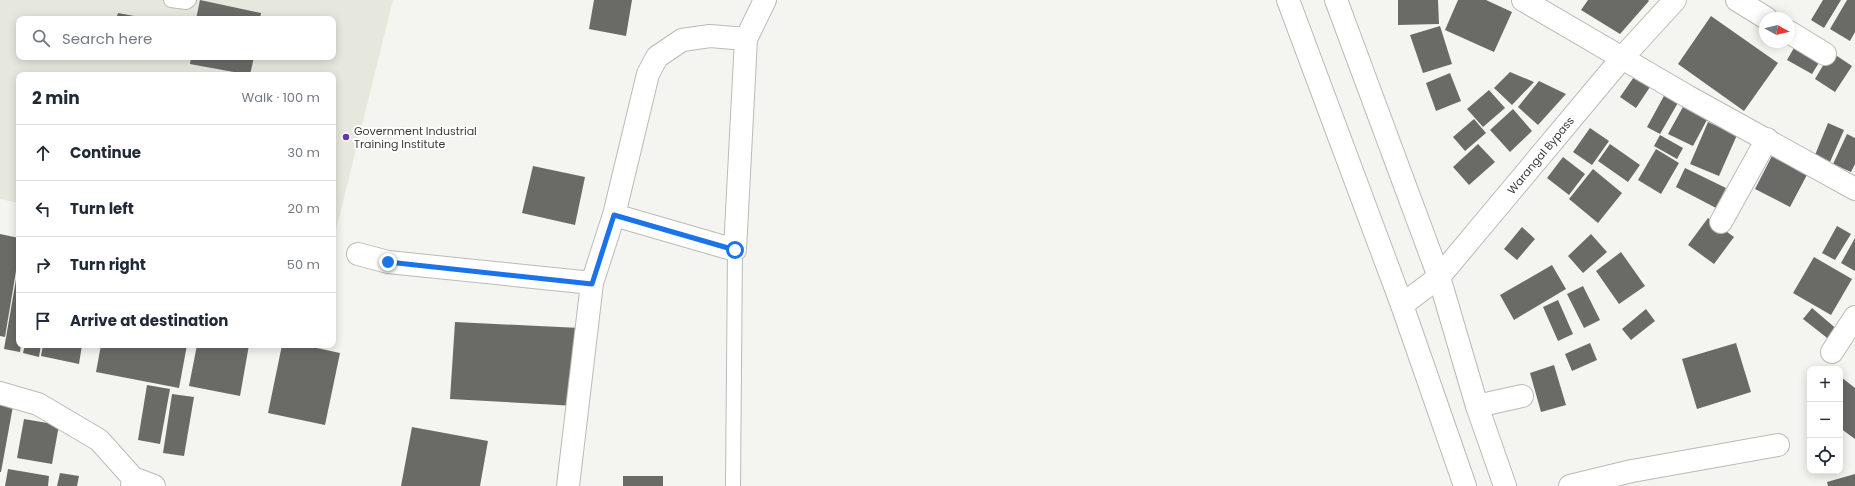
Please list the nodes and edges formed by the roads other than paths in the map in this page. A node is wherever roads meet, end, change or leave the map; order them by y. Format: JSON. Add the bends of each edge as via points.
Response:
{"nodes":[{"id":1,"x":171,"y":0,"type":"edge"},
{"id":2,"x":189,"y":0,"type":"edge"},
{"id":3,"x":765,"y":0,"type":"edge"},
{"id":4,"x":1288,"y":0,"type":"edge"},
{"id":5,"x":1336,"y":0,"type":"edge"},
{"id":6,"x":1523,"y":0,"type":"edge"},
{"id":7,"x":1675,"y":0,"type":"edge"},
{"id":8,"x":1738,"y":0,"type":"edge"},
{"id":9,"x":1759,"y":14,"type":"edge"},
{"id":10,"x":1795,"y":36,"type":"edge"},
{"id":11,"x":746,"y":39,"type":"junction"},
{"id":12,"x":1825,"y":54,"type":"dead end"},
{"id":13,"x":1622,"y":58,"type":"junction"},
{"id":14,"x":1767,"y":139,"type":"junction"},
{"id":15,"x":1855,"y":189,"type":"edge"},
{"id":16,"x":614,"y":215,"type":"junction"},
{"id":17,"x":1720,"y":222,"type":"dead end"},
{"id":18,"x":735,"y":250,"type":"junction"},
{"id":19,"x":358,"y":254,"type":"dead end"},
{"id":20,"x":1439,"y":277,"type":"junction"},
{"id":21,"x":592,"y":284,"type":"junction"},
{"id":22,"x":1402,"y":305,"type":"junction"},
{"id":23,"x":1855,"y":317,"type":"edge"},
{"id":24,"x":1832,"y":352,"type":"dead end"},
{"id":25,"x":0,"y":393,"type":"edge"},
{"id":26,"x":1522,"y":396,"type":"dead end"},
{"id":27,"x":1477,"y":406,"type":"junction"},
{"id":28,"x":1778,"y":445,"type":"dead end"},
{"id":29,"x":132,"y":482,"type":"edge"},
{"id":30,"x":154,"y":486,"type":"edge"},
{"id":31,"x":568,"y":486,"type":"edge"},
{"id":32,"x":732,"y":486,"type":"edge"},
{"id":33,"x":1465,"y":486,"type":"edge"},
{"id":34,"x":1505,"y":486,"type":"edge"},
{"id":35,"x":1570,"y":486,"type":"edge"}],
"edges":[{"from":1,"to":2,"type":"lane"},
{"from":3,"to":11,"type":"street"},
{"from":4,"to":22,"type":"street"},
{"from":5,"to":20,"type":"street"},
{"from":6,"to":13,"type":"street"},
{"from":7,"to":13,"type":"street","name":"Warangal Bypass"},
{"from":8,"to":9,"type":"street"},
{"from":10,"to":12,"type":"street"},
{"from":11,"to":16,"type":"street","via":[[710,36],[682,40],[657,57],[648,74]]},
{"from":11,"to":18,"type":"street"},
{"from":13,"to":14,"type":"street"},
{"from":13,"to":20,"type":"street","name":"Warangal Bypass"},
{"from":14,"to":15,"type":"street"},
{"from":14,"to":17,"type":"street"},
{"from":16,"to":18,"type":"street"},
{"from":16,"to":21,"type":"street"},
{"from":18,"to":32,"type":"lane"},
{"from":19,"to":21,"type":"street","via":[[388,262]]},
{"from":20,"to":22,"type":"street","name":"Warangal Bypass"},
{"from":20,"to":27,"type":"street"},
{"from":21,"to":31,"type":"street"},
{"from":22,"to":33,"type":"street"},
{"from":23,"to":24,"type":"street"},
{"from":25,"to":29,"type":"street","via":[[38,404],[99,440]]},
{"from":26,"to":27,"type":"street"},
{"from":27,"to":34,"type":"street"},
{"from":28,"to":35,"type":"street","via":[[1632,471]]},
{"from":29,"to":30,"type":"street"}]}
